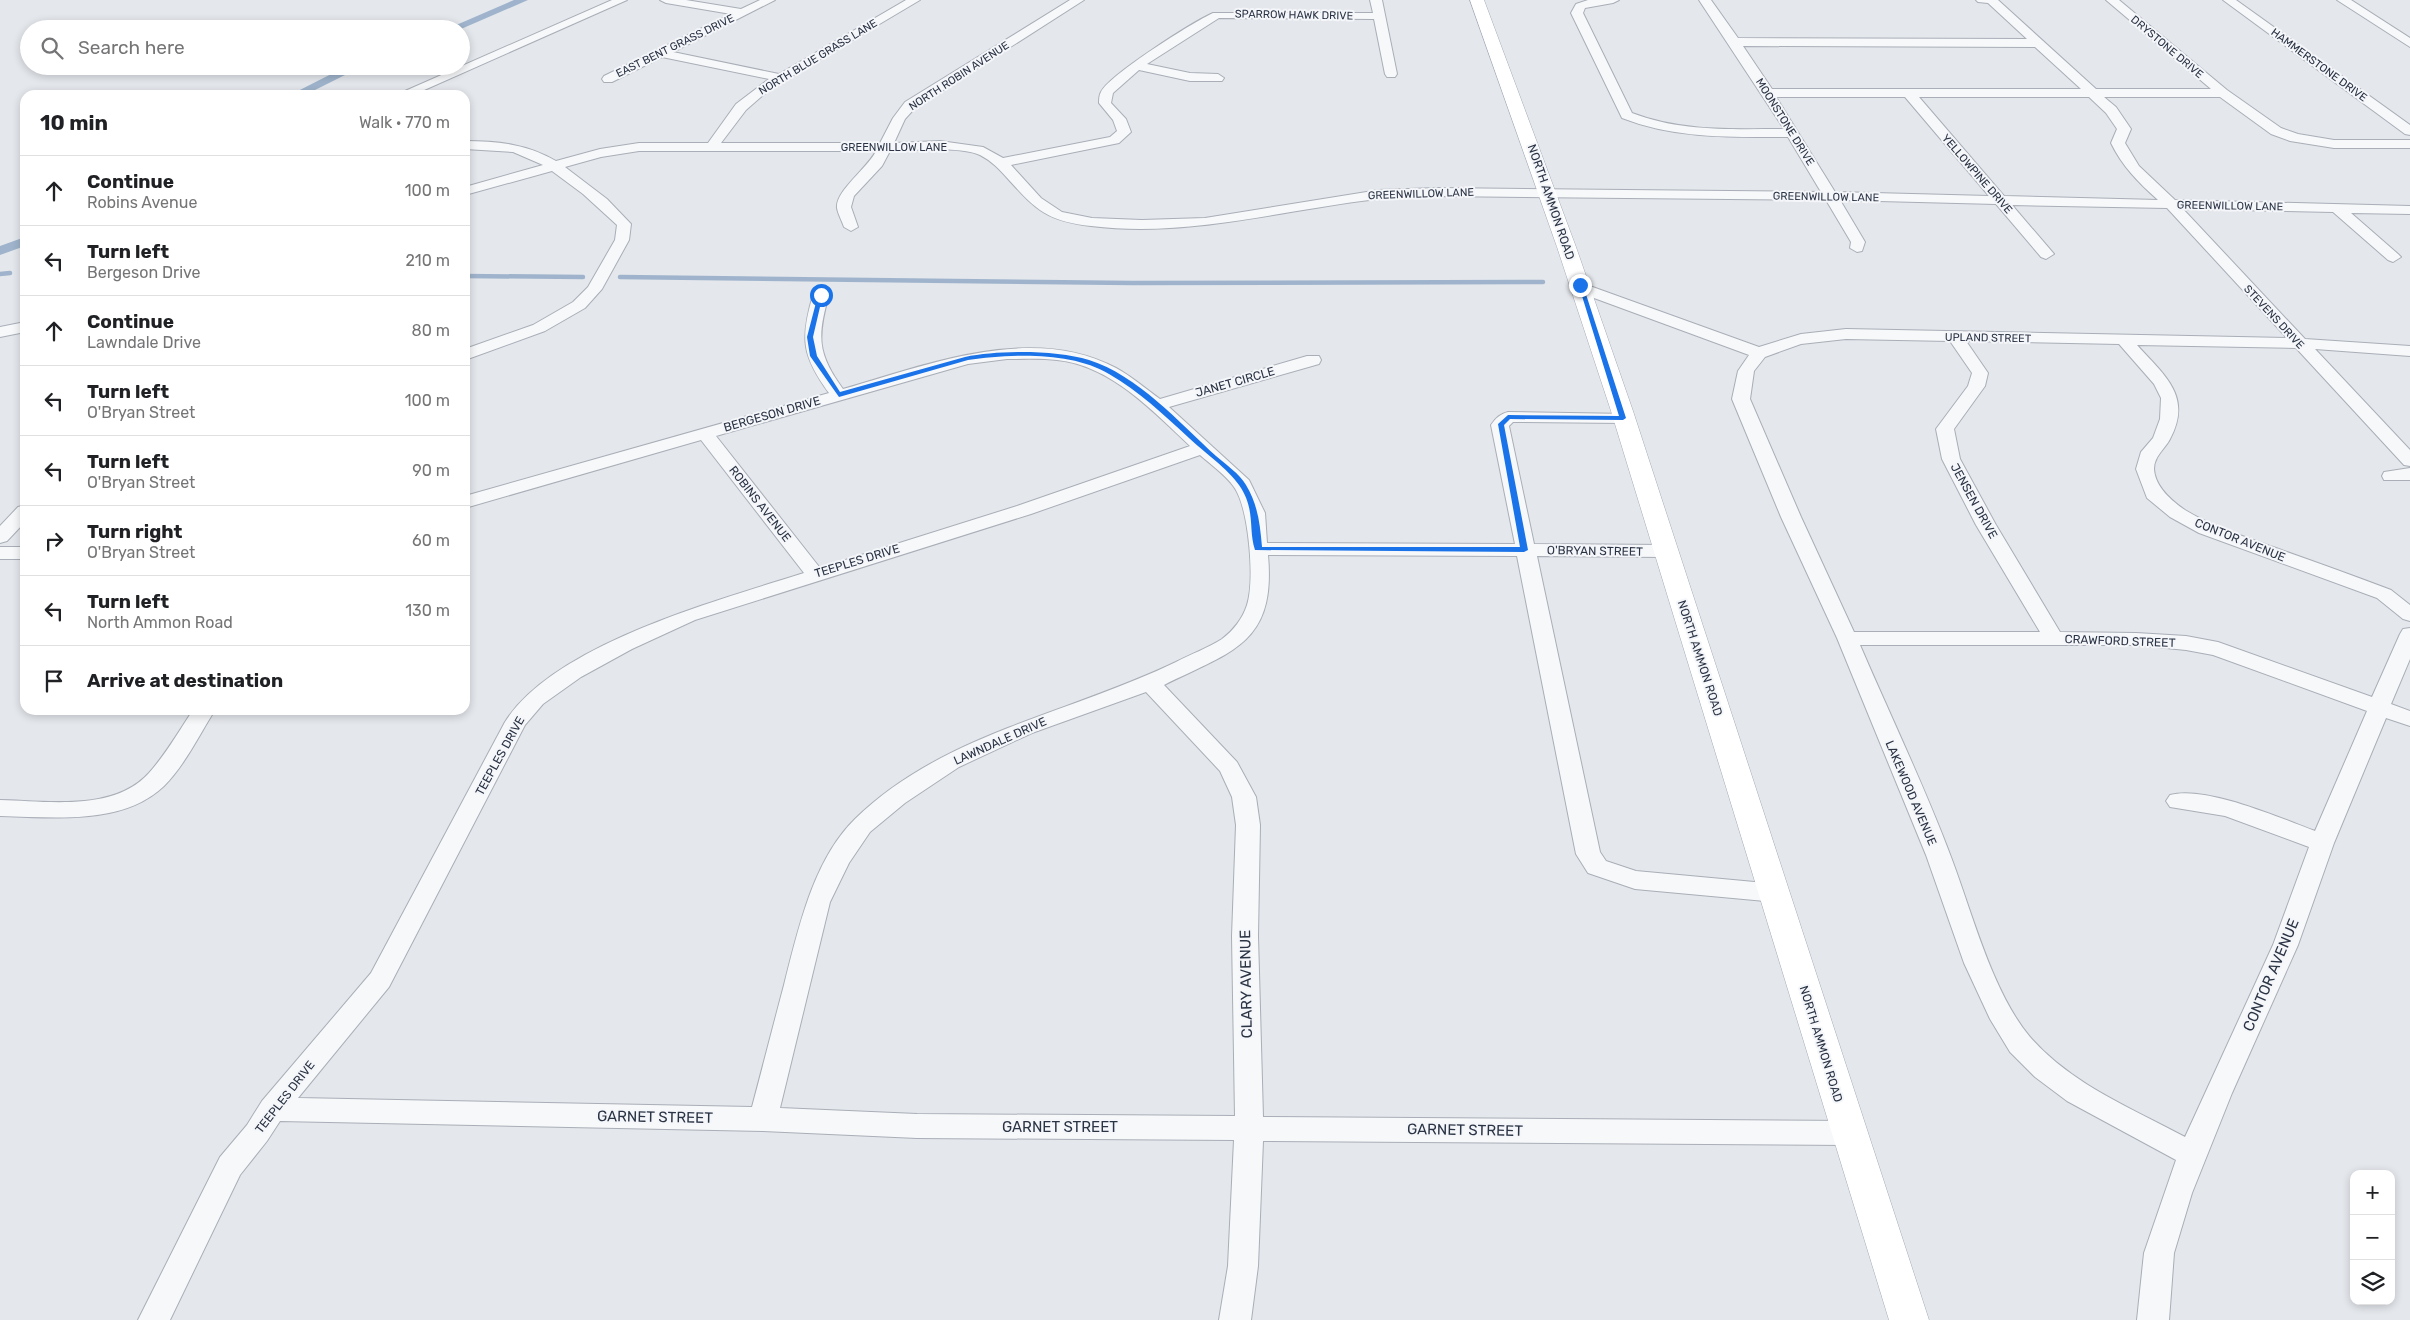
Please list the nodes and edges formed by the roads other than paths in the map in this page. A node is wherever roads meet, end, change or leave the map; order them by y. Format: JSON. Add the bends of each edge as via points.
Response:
{"nodes":[{"id":1,"x":621,"y":0,"type":"edge"},
{"id":2,"x":666,"y":0,"type":"edge"},
{"id":3,"x":769,"y":0,"type":"edge"},
{"id":4,"x":914,"y":0,"type":"edge"},
{"id":5,"x":1078,"y":0,"type":"edge"},
{"id":6,"x":1237,"y":0,"type":"edge"},
{"id":7,"x":1376,"y":0,"type":"edge"},
{"id":8,"x":1477,"y":0,"type":"edge"},
{"id":9,"x":1613,"y":0,"type":"edge"},
{"id":10,"x":1706,"y":0,"type":"edge"},
{"id":11,"x":1982,"y":0,"type":"edge"},
{"id":12,"x":1991,"y":0,"type":"edge"},
{"id":13,"x":2112,"y":0,"type":"edge"},
{"id":14,"x":2229,"y":0,"type":"edge"},
{"id":15,"x":2343,"y":0,"type":"edge"},
{"id":16,"x":743,"y":13,"type":"junction"},
{"id":17,"x":1238,"y":14,"type":"junction"},
{"id":18,"x":1380,"y":16,"type":"junction"},
{"id":19,"x":1736,"y":42,"type":"junction"},
{"id":20,"x":2410,"y":43,"type":"edge"},
{"id":21,"x":2038,"y":44,"type":"junction"},
{"id":22,"x":660,"y":53,"type":"junction"},
{"id":23,"x":470,"y":66,"type":"edge"},
{"id":24,"x":1137,"y":66,"type":"junction"},
{"id":25,"x":1391,"y":74,"type":"dead end"},
{"id":26,"x":448,"y":75,"type":"edge"},
{"id":27,"x":608,"y":78,"type":"dead end"},
{"id":28,"x":782,"y":78,"type":"junction"},
{"id":29,"x":1218,"y":78,"type":"dead end"},
{"id":30,"x":414,"y":90,"type":"edge"},
{"id":31,"x":1909,"y":92,"type":"junction"},
{"id":32,"x":1766,"y":93,"type":"junction"},
{"id":33,"x":2091,"y":93,"type":"junction"},
{"id":34,"x":2223,"y":93,"type":"junction"},
{"id":35,"x":2410,"y":131,"type":"edge"},
{"id":36,"x":1791,"y":133,"type":"junction"},
{"id":37,"x":2410,"y":144,"type":"edge"},
{"id":38,"x":470,"y":145,"type":"edge"},
{"id":39,"x":712,"y":147,"type":"junction"},
{"id":40,"x":884,"y":148,"type":"junction"},
{"id":41,"x":1001,"y":163,"type":"junction"},
{"id":42,"x":554,"y":166,"type":"junction"},
{"id":43,"x":470,"y":190,"type":"edge"},
{"id":44,"x":1547,"y":193,"type":"junction"},
{"id":45,"x":1831,"y":196,"type":"junction"},
{"id":46,"x":2001,"y":201,"type":"junction"},
{"id":47,"x":2171,"y":204,"type":"junction"},
{"id":48,"x":2338,"y":208,"type":"junction"},
{"id":49,"x":2410,"y":210,"type":"edge"},
{"id":50,"x":851,"y":227,"type":"dead end"},
{"id":51,"x":1857,"y":248,"type":"dead end"},
{"id":52,"x":2046,"y":254,"type":"dead end"},
{"id":53,"x":2394,"y":256,"type":"dead end"},
{"id":54,"x":1580,"y":288,"type":"junction"},
{"id":55,"x":821,"y":295,"type":"dead end"},
{"id":56,"x":20,"y":327,"type":"edge"},
{"id":57,"x":0,"y":332,"type":"edge"},
{"id":58,"x":1955,"y":338,"type":"junction"},
{"id":59,"x":2124,"y":340,"type":"junction"},
{"id":60,"x":2297,"y":343,"type":"junction"},
{"id":61,"x":2410,"y":351,"type":"edge"},
{"id":62,"x":470,"y":353,"type":"edge"},
{"id":63,"x":1759,"y":354,"type":"junction"},
{"id":64,"x":1313,"y":360,"type":"dead end"},
{"id":65,"x":839,"y":395,"type":"junction"},
{"id":66,"x":1157,"y":405,"type":"junction"},
{"id":67,"x":1623,"y":418,"type":"junction"},
{"id":68,"x":704,"y":433,"type":"junction"},
{"id":69,"x":1204,"y":447,"type":"junction"},
{"id":70,"x":2410,"y":461,"type":"edge"},
{"id":71,"x":2410,"y":474,"type":"edge"},
{"id":72,"x":2391,"y":476,"type":"dead end"},
{"id":73,"x":470,"y":501,"type":"edge"},
{"id":74,"x":20,"y":516,"type":"edge"},
{"id":75,"x":0,"y":538,"type":"edge"},
{"id":76,"x":1258,"y":549,"type":"junction"},
{"id":77,"x":1524,"y":550,"type":"junction"},
{"id":78,"x":1665,"y":551,"type":"junction"},
{"id":79,"x":0,"y":553,"type":"edge"},
{"id":80,"x":20,"y":553,"type":"edge"},
{"id":81,"x":815,"y":574,"type":"junction"},
{"id":82,"x":2410,"y":616,"type":"edge"},
{"id":83,"x":2410,"y":634,"type":"edge"},
{"id":84,"x":1847,"y":638,"type":"junction"},
{"id":85,"x":2054,"y":639,"type":"junction"},
{"id":86,"x":1150,"y":683,"type":"junction"},
{"id":87,"x":2379,"y":708,"type":"junction"},
{"id":88,"x":201,"y":715,"type":"edge"},
{"id":89,"x":2410,"y":719,"type":"edge"},
{"id":90,"x":2178,"y":802,"type":"dead end"},
{"id":91,"x":0,"y":808,"type":"edge"},
{"id":92,"x":2322,"y":843,"type":"junction"},
{"id":93,"x":1776,"y":893,"type":"junction"},
{"id":94,"x":272,"y":1109,"type":"junction"},
{"id":95,"x":763,"y":1119,"type":"junction"},
{"id":96,"x":1249,"y":1127,"type":"junction"},
{"id":97,"x":1848,"y":1133,"type":"junction"},
{"id":98,"x":2191,"y":1154,"type":"junction"},
{"id":99,"x":154,"y":1320,"type":"edge"},
{"id":100,"x":1235,"y":1320,"type":"edge"},
{"id":101,"x":1909,"y":1320,"type":"edge"},
{"id":102,"x":2153,"y":1320,"type":"edge"}],
"edges":[{"from":1,"to":23,"type":"street"},
{"from":2,"to":16,"type":"street"},
{"from":3,"to":16,"type":"street","name":"EAST BENT GRASS DRIVE"},
{"from":4,"to":28,"type":"street","name":"NORTH BLUE GRASS LANE"},
{"from":5,"to":40,"type":"street","name":"NORTH ROBIN AVENUE","via":[[910,105],[899,118]]},
{"from":6,"to":17,"type":"street"},
{"from":7,"to":18,"type":"street"},
{"from":8,"to":44,"type":"main road","name":"NORTH AMMON ROAD"},
{"from":9,"to":36,"type":"street","via":[[1580,6],[1577,12],[1627,115],[1664,128],[1698,132]]},
{"from":10,"to":19,"type":"street","name":"MOONSTONE DRIVE"},
{"from":11,"to":12,"type":"street"},
{"from":12,"to":21,"type":"street"},
{"from":13,"to":34,"type":"street","name":"DRYSTONE DRIVE"},
{"from":14,"to":35,"type":"street","name":"HAMMERSTONE DRIVE"},
{"from":15,"to":20,"type":"street"},
{"from":16,"to":22,"type":"street","name":"EAST BENT GRASS DRIVE"},
{"from":17,"to":18,"type":"street","name":"SPARROW HAWK DRIVE"},
{"from":17,"to":24,"type":"street","name":"SPARROW HAWK DRIVE","via":[[1217,15],[1204,21]]},
{"from":18,"to":25,"type":"street"},
{"from":19,"to":21,"type":"street"},
{"from":19,"to":32,"type":"street","name":"MOONSTONE DRIVE"},
{"from":21,"to":33,"type":"street"},
{"from":22,"to":27,"type":"street","name":"EAST BENT GRASS DRIVE"},
{"from":22,"to":28,"type":"street"},
{"from":24,"to":29,"type":"street","via":[[1190,77]]},
{"from":24,"to":41,"type":"street","name":"SPARROW HAWK DRIVE","via":[[1107,92],[1105,104],[1119,119],[1124,132],[1114,140]]},
{"from":26,"to":30,"type":"street"},
{"from":28,"to":39,"type":"street","name":"NORTH BLUE GRASS LANE","via":[[766,86],[741,107]]},
{"from":31,"to":32,"type":"street"},
{"from":31,"to":33,"type":"street"},
{"from":31,"to":46,"type":"street","name":"YELLOWPINE DRIVE"},
{"from":32,"to":36,"type":"street","name":"MOONSTONE DRIVE"},
{"from":33,"to":34,"type":"street"},
{"from":33,"to":47,"type":"street","name":"STEVENS DRIVE","via":[[2124,128],[2118,143],[2124,157]]},
{"from":34,"to":37,"type":"street","name":"DRYSTONE DRIVE","via":[[2258,120],[2295,138],[2334,144]]},
{"from":36,"to":45,"type":"street","name":"MOONSTONE DRIVE"},
{"from":38,"to":42,"type":"street","via":[[516,148],[538,155]]},
{"from":39,"to":40,"type":"street","name":"GREENWILLOW LANE"},
{"from":39,"to":42,"type":"street","name":"GREENWILLOW LANE","via":[[639,147],[600,153]]},
{"from":40,"to":41,"type":"street","name":"GREENWILLOW LANE","via":[[940,145],[983,151]]},
{"from":40,"to":50,"type":"street","name":"NORTH ROBIN AVENUE","via":[[877,163],[848,195],[844,207]]},
{"from":41,"to":44,"type":"street","name":"GREENWILLOW LANE","via":[[1036,201],[1058,216],[1092,222],[1205,222],[1379,194]]},
{"from":42,"to":43,"type":"street","name":"GREENWILLOW LANE"},
{"from":42,"to":62,"type":"street","via":[[614,212],[624,224],[622,240],[594,289],[579,305],[539,328]]},
{"from":44,"to":45,"type":"street","name":"GREENWILLOW LANE"},
{"from":44,"to":54,"type":"main road","name":"NORTH AMMON ROAD"},
{"from":45,"to":46,"type":"street","name":"GREENWILLOW LANE"},
{"from":45,"to":51,"type":"street","name":"MOONSTONE DRIVE","via":[[1858,242]]},
{"from":46,"to":47,"type":"street","name":"GREENWILLOW LANE"},
{"from":46,"to":52,"type":"street","name":"YELLOWPINE DRIVE"},
{"from":47,"to":48,"type":"street","name":"GREENWILLOW LANE"},
{"from":47,"to":60,"type":"street","name":"STEVENS DRIVE"},
{"from":48,"to":49,"type":"street","name":"GREENWILLOW LANE"},
{"from":48,"to":53,"type":"street"},
{"from":54,"to":63,"type":"street"},
{"from":54,"to":67,"type":"main road","name":"NORTH AMMON ROAD"},
{"from":55,"to":65,"type":"street","via":[[810,337],[813,356]]},
{"from":56,"to":57,"type":"street"},
{"from":58,"to":59,"type":"street","name":"UPLAND STREET"},
{"from":58,"to":63,"type":"street","name":"UPLAND STREET","via":[[1810,336],[1791,340]]},
{"from":58,"to":85,"type":"street","name":"JENSEN DRIVE","via":[[1980,374],[1976,386],[1946,429],[1951,458],[1986,525]]},
{"from":59,"to":60,"type":"street","name":"UPLAND STREET"},
{"from":59,"to":82,"type":"street","name":"CONTOR AVENUE","via":[[2161,382],[2170,398],[2170,419],[2161,439],[2150,452],[2145,469],[2154,494],[2206,529],[2384,594]]},
{"from":60,"to":61,"type":"street","name":"UPLAND STREET"},
{"from":60,"to":70,"type":"street","name":"STEVENS DRIVE"},
{"from":63,"to":84,"type":"street","name":"LAKEWOOD AVENUE","via":[[1746,371],[1742,399],[1791,517]]},
{"from":64,"to":66,"type":"street","name":"JANET CIRCLE"},
{"from":65,"to":66,"type":"street","name":"BERGESON DRIVE","via":[[967,359],[1007,354],[1058,355],[1111,372]]},
{"from":65,"to":68,"type":"street","name":"BERGESON DRIVE"},
{"from":66,"to":69,"type":"street","name":"BERGESON DRIVE"},
{"from":67,"to":77,"type":"street","via":[[1508,417],[1500,425]]},
{"from":67,"to":78,"type":"main road","name":"NORTH AMMON ROAD"},
{"from":68,"to":73,"type":"street","name":"BERGESON DRIVE"},
{"from":68,"to":81,"type":"street","name":"ROBINS AVENUE"},
{"from":69,"to":76,"type":"street","name":"LAWNDALE DRIVE","via":[[1242,484],[1255,513]]},
{"from":69,"to":81,"type":"street","name":"TEEPLES DRIVE","via":[[1024,510]]},
{"from":71,"to":72,"type":"street"},
{"from":74,"to":75,"type":"street"},
{"from":76,"to":77,"type":"street","name":"O'BRYAN STREET"},
{"from":76,"to":86,"type":"street","name":"LAWNDALE DRIVE","via":[[1257,605],[1246,627],[1230,643]]},
{"from":77,"to":78,"type":"street","name":"O'BRYAN STREET"},
{"from":77,"to":93,"type":"street","via":[[1588,854],[1597,866],[1635,880]]},
{"from":78,"to":93,"type":"main road","name":"NORTH AMMON ROAD"},
{"from":79,"to":80,"type":"street"},
{"from":81,"to":94,"type":"street","name":"TEEPLES DRIVE","via":[[688,616],[634,640],[573,672],[535,699],[516,722],[380,980]]},
{"from":83,"to":87,"type":"street","name":"CONTOR AVENUE"},
{"from":84,"to":85,"type":"street","name":"CRAWFORD STREET"},
{"from":84,"to":98,"type":"street","name":"LAKEWOOD AVENUE","via":[[1938,854],[1976,963],[1999,1012],[2020,1044],[2045,1069],[2077,1093]]},
{"from":85,"to":87,"type":"street","name":"CRAWFORD STREET","via":[[2136,639],[2218,649]]},
{"from":86,"to":95,"type":"street","name":"LAWNDALE DRIVE","via":[[1024,728],[951,762],[897,797],[862,826],[838,860],[818,902]]},
{"from":86,"to":96,"type":"street","name":"CLARY AVENUE","via":[[1229,767],[1244,798],[1248,826],[1245,936]]},
{"from":87,"to":89,"type":"street","name":"CRAWFORD STREET"},
{"from":87,"to":92,"type":"street","name":"CONTOR AVENUE"},
{"from":88,"to":91,"type":"street","via":[[156,781],[136,795],[113,804],[81,808]]},
{"from":90,"to":92,"type":"street","via":[[2228,808]]},
{"from":92,"to":98,"type":"street","name":"CONTOR AVENUE","via":[[2313,875],[2252,1024]]},
{"from":93,"to":97,"type":"main road","name":"NORTH AMMON ROAD"},
{"from":94,"to":95,"type":"street","name":"GARNET STREET"},
{"from":94,"to":99,"type":"street","name":"TEEPLES DRIVE","via":[[230,1166]]},
{"from":95,"to":96,"type":"street","name":"GARNET STREET","via":[[917,1126]]},
{"from":96,"to":97,"type":"street","name":"GARNET STREET"},
{"from":96,"to":100,"type":"street","name":"CLARY AVENUE","via":[[1243,1266]]},
{"from":97,"to":101,"type":"main road","name":"NORTH AMMON ROAD"},
{"from":98,"to":102,"type":"street","name":"CONTOR AVENUE","via":[[2160,1246]]}]}
